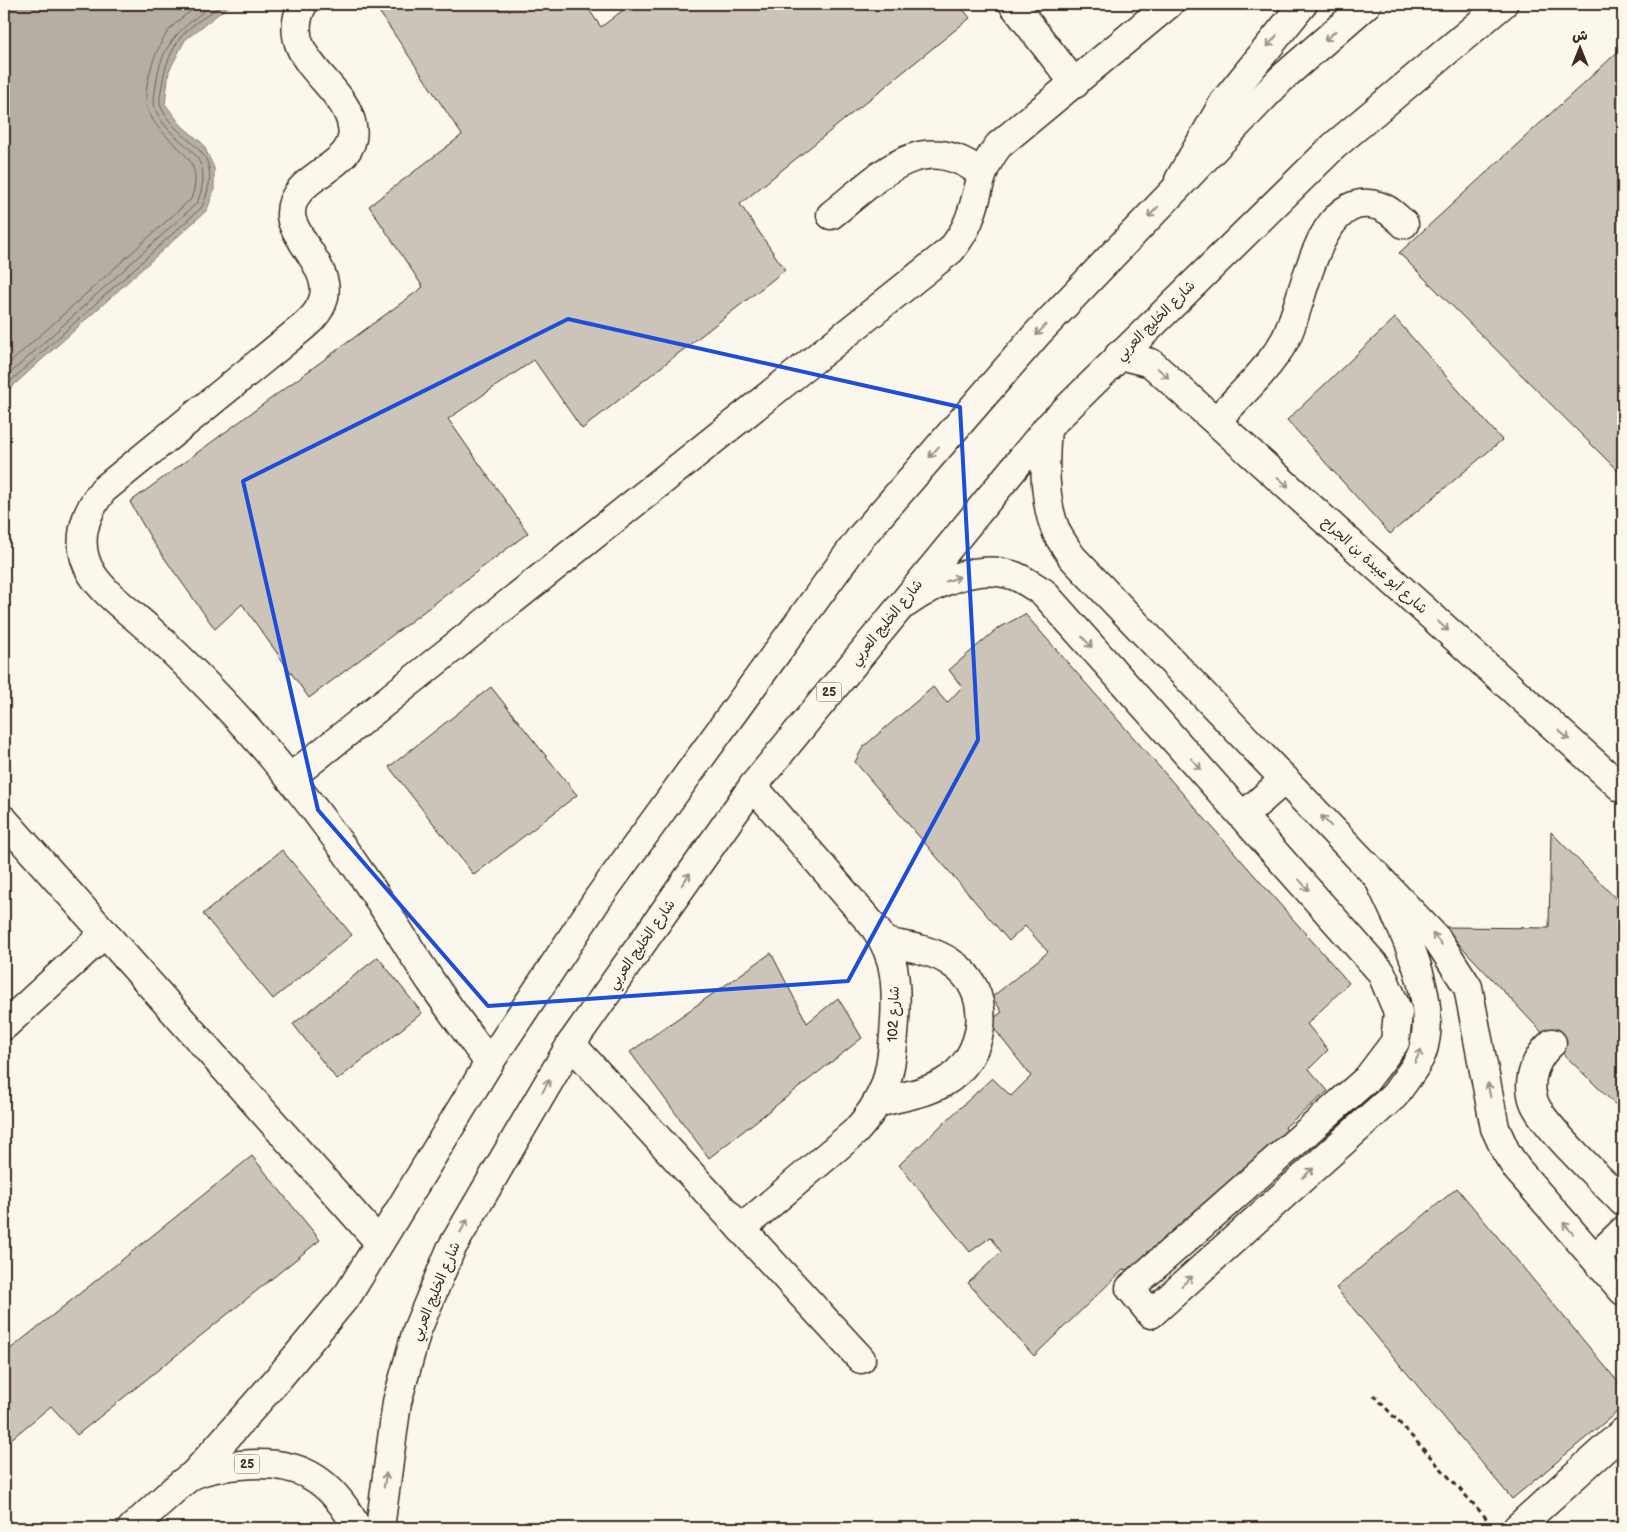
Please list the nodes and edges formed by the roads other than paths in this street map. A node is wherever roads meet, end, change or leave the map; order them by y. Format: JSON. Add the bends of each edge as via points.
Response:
{"nodes":[{"id":1,"x":303,"y":4,"type":"edge"},
{"id":2,"x":1013,"y":4,"type":"edge"},
{"id":3,"x":1169,"y":4,"type":"edge"},
{"id":4,"x":1303,"y":4,"type":"edge"},
{"id":5,"x":1367,"y":4,"type":"edge"},
{"id":6,"x":1503,"y":4,"type":"edge"},
{"id":7,"x":1075,"y":84,"type":"junction"},
{"id":8,"x":981,"y":173,"type":"junction"},
{"id":9,"x":1175,"y":189,"type":"junction"},
{"id":10,"x":831,"y":215,"type":"dead end"},
{"id":11,"x":1404,"y":224,"type":"dead end"},
{"id":12,"x":1119,"y":355,"type":"junction"},
{"id":13,"x":1216,"y":421,"type":"junction"},
{"id":14,"x":1047,"y":428,"type":"junction"},
{"id":15,"x":895,"y":610,"type":"junction"},
{"id":16,"x":290,"y":778,"type":"junction"},
{"id":17,"x":1285,"y":779,"type":"junction"},
{"id":18,"x":753,"y":786,"type":"junction"},
{"id":19,"x":1623,"y":789,"type":"edge"},
{"id":20,"x":1243,"y":816,"type":"junction"},
{"id":21,"x":4,"y":820,"type":"edge"},
{"id":22,"x":1376,"y":874,"type":"junction"},
{"id":23,"x":105,"y":933,"type":"junction"},
{"id":24,"x":885,"y":942,"type":"junction"},
{"id":25,"x":4,"y":1026,"type":"edge"},
{"id":26,"x":571,"y":1044,"type":"junction"},
{"id":27,"x":489,"y":1063,"type":"junction"},
{"id":28,"x":877,"y":1103,"type":"junction"},
{"id":29,"x":1623,"y":1181,"type":"edge"},
{"id":30,"x":1623,"y":1202,"type":"edge"},
{"id":31,"x":741,"y":1229,"type":"junction"},
{"id":32,"x":1623,"y":1231,"type":"edge"},
{"id":33,"x":379,"y":1242,"type":"junction"},
{"id":34,"x":1595,"y":1258,"type":"junction"},
{"id":35,"x":1623,"y":1291,"type":"edge"},
{"id":36,"x":861,"y":1360,"type":"dead end"},
{"id":37,"x":1623,"y":1432,"type":"edge"},
{"id":38,"x":194,"y":1474,"type":"junction"},
{"id":39,"x":132,"y":1528,"type":"edge"},
{"id":40,"x":357,"y":1528,"type":"edge"},
{"id":41,"x":380,"y":1528,"type":"edge"},
{"id":42,"x":1516,"y":1528,"type":"edge"}],
"edges":[{"from":1,"to":16,"type":"main road","via":[[296,28],[299,44],[350,116],[353,128],[346,152],[300,190],[292,206],[293,224],[324,280],[322,307],[314,318],[103,490],[92,504],[82,538],[84,556],[102,587],[200,678]]},
{"from":2,"to":7,"type":"main road"},
{"from":3,"to":7,"type":"main road"},
{"from":4,"to":9,"type":"main road","one_way":true,"via":[[1224,102]]},
{"from":5,"to":9,"type":"main road","number":"25","one_way":true,"via":[[1282,78]]},
{"from":6,"to":12,"type":"main road","name":"شارع الخليج العربي","number":"25","via":[[1334,146]]},
{"from":7,"to":8,"type":"main road","via":[[999,145]]},
{"from":8,"to":10,"type":"main road","via":[[955,157],[939,154],[909,158],[895,165]]},
{"from":8,"to":16,"type":"main road","via":[[969,222],[951,250]]},
{"from":9,"to":27,"type":"main road","number":"25","one_way":true,"via":[[1037,334],[860,538],[599,897]]},
{"from":11,"to":13,"type":"main road","via":[[1385,209],[1372,204],[1359,205],[1336,218],[1320,240],[1285,338],[1265,368]]},
{"from":12,"to":13,"type":"main road","name":"شارع أبو عبيدة بن الجراح","one_way":true,"via":[[1152,363]]},
{"from":12,"to":14,"type":"main road","name":"شارع الخليج العربي","number":"25"},
{"from":13,"to":19,"type":"main road","name":"شارع أبو عبيدة بن الجراح","one_way":true},
{"from":14,"to":15,"type":"main road","name":"شارع الخليج العربي","number":"25"},
{"from":14,"to":17,"type":"main road","via":[[1044,458],[1048,496],[1057,532],[1072,557]]},
{"from":15,"to":18,"type":"main road","name":"شارع الخليج العربي","number":"25"},
{"from":15,"to":20,"type":"main road","one_way":true,"via":[[925,589],[957,576],[987,572],[1015,576],[1043,592]]},
{"from":16,"to":27,"type":"main road","via":[[372,889],[433,985]]},
{"from":17,"to":20,"type":"main road"},
{"from":22,"to":17,"type":"main road","one_way":true},
{"from":18,"to":24,"type":"main road","name":"شارع 102"},
{"from":26,"to":18,"type":"main road","name":"شارع الخليج العربي","number":"25","one_way":true},
{"from":20,"to":22,"type":"main road","one_way":true,"via":[[1381,972],[1398,1012],[1395,1042],[1367,1079],[1130,1288],[1150,1314],[1395,1095],[1422,1053],[1428,1016],[1420,977]]},
{"from":21,"to":23,"type":"main road"},
{"from":34,"to":22,"type":"main road","one_way":true,"via":[[1517,1169],[1506,1152],[1495,1128],[1468,987],[1437,938]]},
{"from":23,"to":25,"type":"main road"},
{"from":23,"to":33,"type":"main road"},
{"from":24,"to":28,"type":"main road","name":"شارع 102","via":[[891,958],[895,989],[890,1069]]},
{"from":24,"to":28,"type":"main road","via":[[933,953],[952,962],[967,977],[977,995],[981,1015],[980,1036],[972,1055],[943,1083]]},
{"from":26,"to":31,"type":"main road"},
{"from":41,"to":26,"type":"main road","name":"شارع الخليج العربي","number":"25","one_way":true,"via":[[397,1402],[417,1330],[451,1249]]},
{"from":27,"to":33,"type":"main road","number":"25"},
{"from":28,"to":31,"type":"main road","name":"شارع 102","via":[[855,1132]]},
{"from":29,"to":30,"type":"main road","via":[[1554,1107],[1550,1072],[1557,1048],[1543,1051],[1531,1086],[1534,1103],[1550,1126]]},
{"from":31,"to":36,"type":"main road"},
{"from":32,"to":34,"type":"main road"},
{"from":33,"to":38,"type":"main road","number":"25","via":[[349,1293],[278,1380]]},
{"from":34,"to":35,"type":"main road"},
{"from":37,"to":42,"type":"main road"},
{"from":38,"to":39,"type":"main road","number":"25"},
{"from":38,"to":40,"type":"main road","number":"25","via":[[225,1466],[251,1464],[293,1467],[333,1492]]}]}
